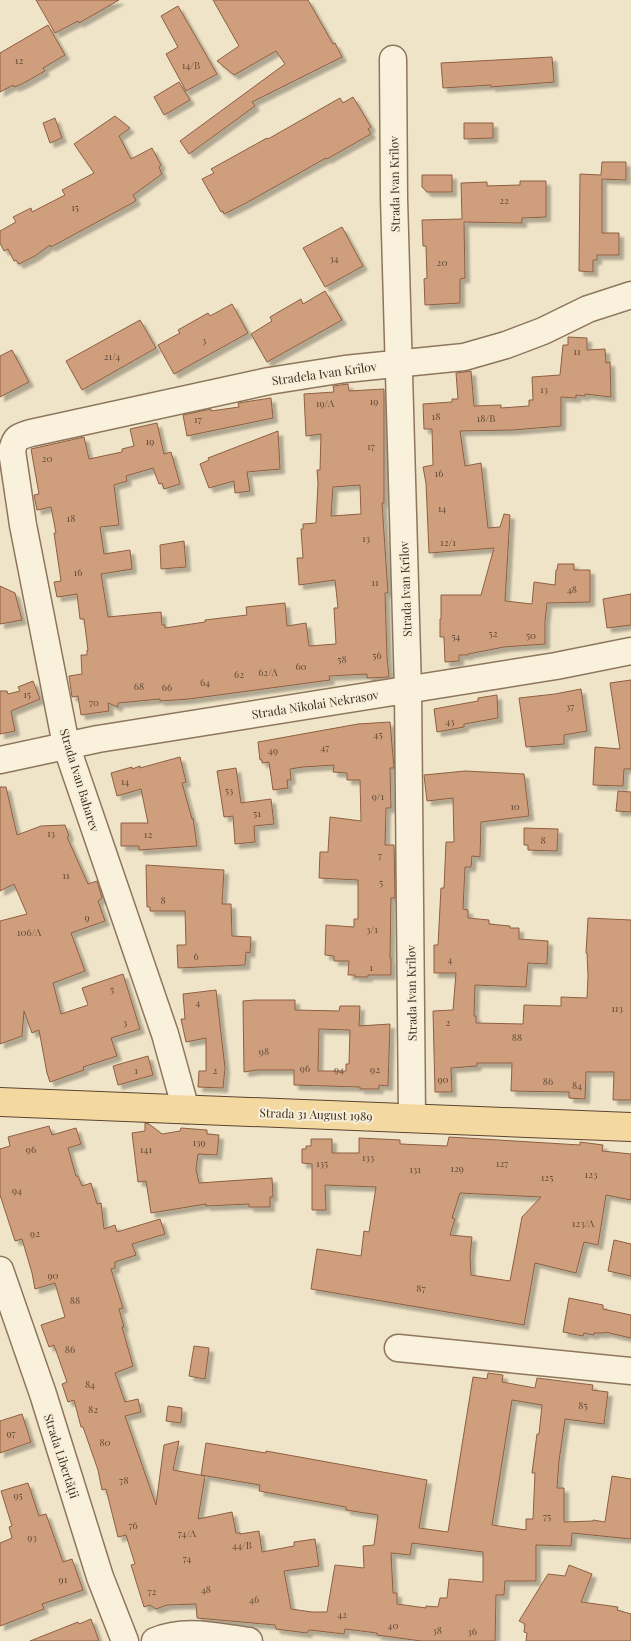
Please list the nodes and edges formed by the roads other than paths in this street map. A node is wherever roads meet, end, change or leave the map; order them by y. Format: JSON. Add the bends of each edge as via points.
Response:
{"nodes":[{"id":1,"x":393,"y":59,"type":"dead end"},
{"id":2,"x":631,"y":295,"type":"edge"},
{"id":3,"x":398,"y":362,"type":"junction"},
{"id":4,"x":14,"y":442,"type":"joint"},
{"id":5,"x":631,"y":651,"type":"edge"},
{"id":6,"x":408,"y":690,"type":"junction"},
{"id":7,"x":66,"y":745,"type":"junction"},
{"id":8,"x":0,"y":760,"type":"edge"},
{"id":9,"x":0,"y":1102,"type":"edge"},
{"id":10,"x":186,"y":1110,"type":"junction"},
{"id":11,"x":412,"y":1118,"type":"junction"},
{"id":12,"x":631,"y":1127,"type":"edge"},
{"id":13,"x":0,"y":1270,"type":"edge"},
{"id":14,"x":398,"y":1348,"type":"dead end"},
{"id":15,"x":631,"y":1371,"type":"edge"},
{"id":16,"x":125,"y":1641,"type":"edge"},
{"id":17,"x":155,"y":1641,"type":"edge"},
{"id":18,"x":249,"y":1641,"type":"edge"}],
"edges":[{"from":1,"to":3,"type":"street","name":"Strada Ivan Krîlov"},
{"from":2,"to":3,"type":"street","name":"Stradela Ivan Krîlov","via":[[588,309],[506,345],[464,357]]},
{"from":3,"to":4,"type":"street","name":"Stradela Ivan Krîlov","via":[[269,381],[31,433],[19,436]]},
{"from":3,"to":6,"type":"street","name":"Strada Ivan Krîlov"},
{"from":4,"to":7,"type":"street","name":"Strada Ivan Baharev","via":[[12,451],[23,524]]},
{"from":5,"to":6,"type":"street","name":"Strada Nikolai Nekrasov"},
{"from":6,"to":7,"type":"street","name":"Strada Nikolai Nekrasov"},
{"from":6,"to":11,"type":"street","name":"Strada Ivan Krîlov"},
{"from":7,"to":8,"type":"street","name":"Strada Nikolai Nekrasov"},
{"from":7,"to":10,"type":"street","name":"Strada Ivan Baharev","via":[[165,1034]]},
{"from":9,"to":10,"type":"main road","name":"Strada 31 August 1989"},
{"from":10,"to":11,"type":"main road","name":"Strada 31 August 1989"},
{"from":11,"to":12,"type":"main road","name":"Strada 31 August 1989"},
{"from":13,"to":16,"type":"street","name":"Strada Libertății","via":[[100,1577]]},
{"from":14,"to":15,"type":"street"},
{"from":17,"to":18,"type":"street","via":[[185,1634]]}]}
